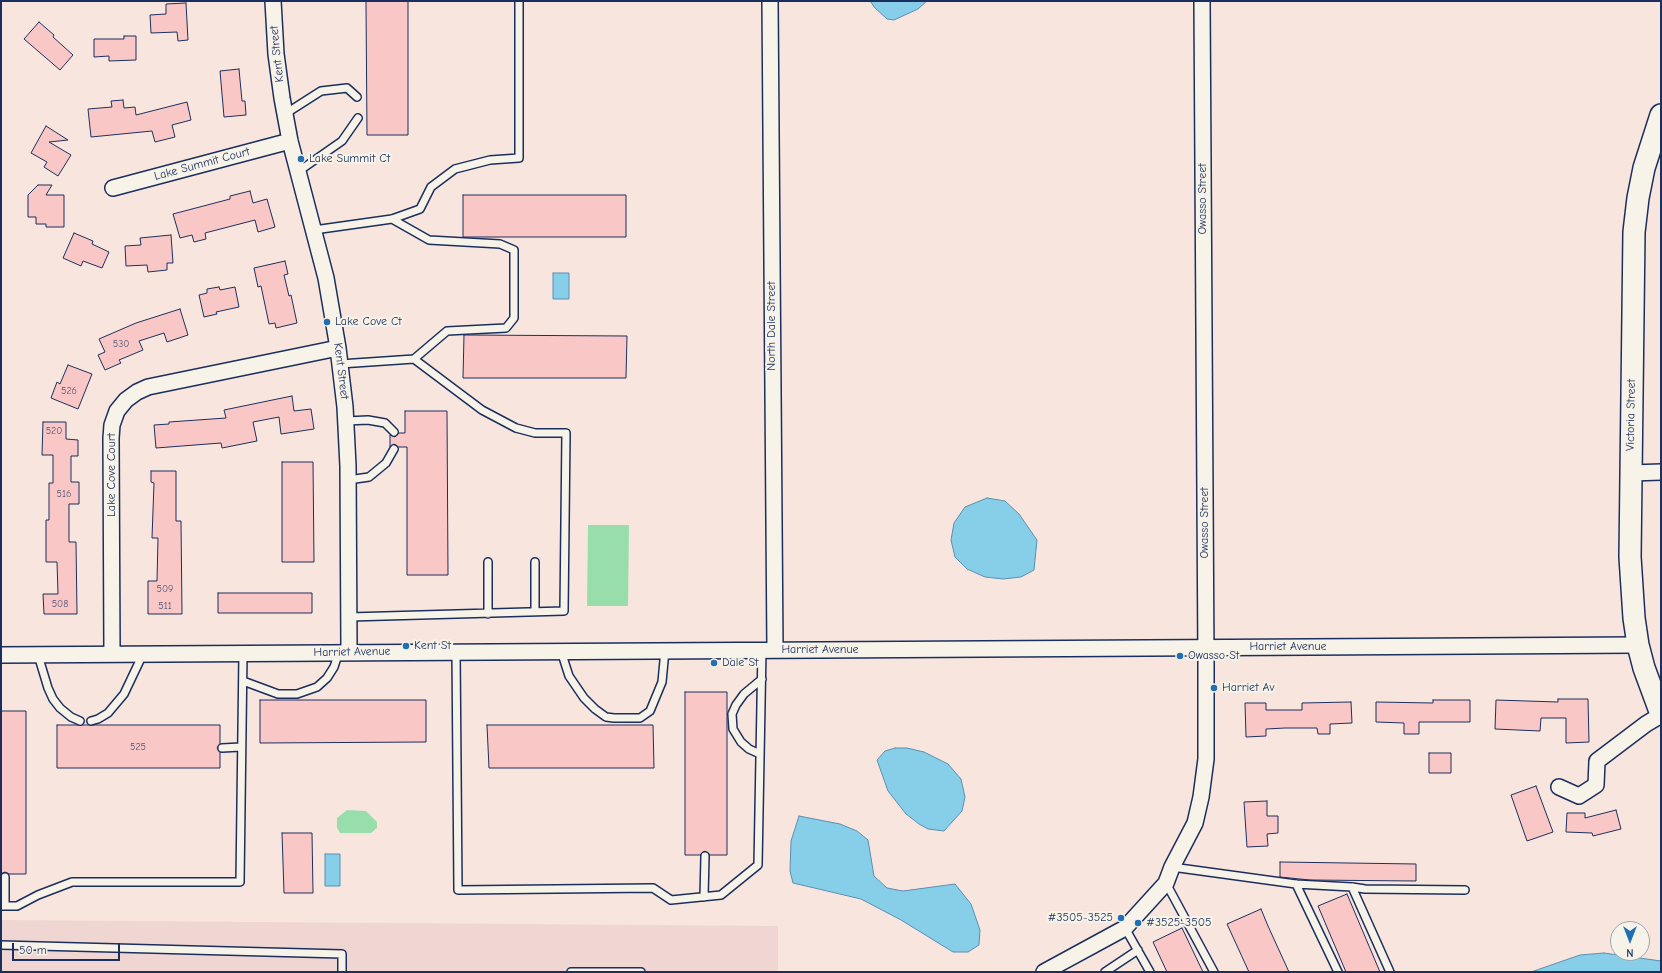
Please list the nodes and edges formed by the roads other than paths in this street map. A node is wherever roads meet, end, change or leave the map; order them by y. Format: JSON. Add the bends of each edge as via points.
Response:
{"nodes":[{"id":1,"x":273,"y":1,"type":"edge"},
{"id":2,"x":519,"y":1,"type":"edge"},
{"id":3,"x":770,"y":1,"type":"edge"},
{"id":4,"x":1202,"y":1,"type":"edge"},
{"id":5,"x":357,"y":97,"type":"dead end"},
{"id":6,"x":285,"y":114,"type":"junction"},
{"id":7,"x":358,"y":118,"type":"dead end"},
{"id":8,"x":1660,"y":122,"type":"edge"},
{"id":9,"x":290,"y":140,"type":"junction"},
{"id":10,"x":299,"y":171,"type":"junction"},
{"id":11,"x":113,"y":188,"type":"dead end"},
{"id":12,"x":392,"y":219,"type":"junction"},
{"id":13,"x":314,"y":230,"type":"junction"},
{"id":14,"x":338,"y":348,"type":"junction"},
{"id":15,"x":414,"y":359,"type":"junction"},
{"id":16,"x":340,"y":364,"type":"junction"},
{"id":17,"x":346,"y":422,"type":"junction"},
{"id":18,"x":394,"y":432,"type":"dead end"},
{"id":19,"x":394,"y":449,"type":"dead end"},
{"id":20,"x":1661,"y":472,"type":"edge"},
{"id":21,"x":1631,"y":473,"type":"junction"},
{"id":22,"x":348,"y":480,"type":"junction"},
{"id":23,"x":488,"y":562,"type":"dead end"},
{"id":24,"x":536,"y":562,"type":"dead end"},
{"id":25,"x":535,"y":612,"type":"junction"},
{"id":26,"x":488,"y":614,"type":"junction"},
{"id":27,"x":349,"y":617,"type":"junction"},
{"id":28,"x":1638,"y":645,"type":"junction"},
{"id":29,"x":1206,"y":648,"type":"junction"},
{"id":30,"x":665,"y":650,"type":"junction"},
{"id":31,"x":768,"y":650,"type":"junction"},
{"id":32,"x":456,"y":651,"type":"junction"},
{"id":33,"x":561,"y":651,"type":"junction"},
{"id":34,"x":344,"y":652,"type":"junction"},
{"id":35,"x":243,"y":653,"type":"junction"},
{"id":36,"x":112,"y":654,"type":"junction"},
{"id":37,"x":143,"y":654,"type":"junction"},
{"id":38,"x":1,"y":655,"type":"edge"},
{"id":39,"x":38,"y":655,"type":"junction"},
{"id":40,"x":762,"y":679,"type":"junction"},
{"id":41,"x":243,"y":681,"type":"junction"},
{"id":42,"x":1661,"y":715,"type":"edge"},
{"id":43,"x":80,"y":721,"type":"dead end"},
{"id":44,"x":91,"y":721,"type":"dead end"},
{"id":45,"x":241,"y":747,"type":"junction"},
{"id":46,"x":222,"y":748,"type":"dead end"},
{"id":47,"x":760,"y":754,"type":"junction"},
{"id":48,"x":1559,"y":787,"type":"dead end"},
{"id":49,"x":705,"y":856,"type":"dead end"},
{"id":50,"x":1172,"y":867,"type":"junction"},
{"id":51,"x":5,"y":877,"type":"dead end"},
{"id":52,"x":1166,"y":883,"type":"junction"},
{"id":53,"x":1296,"y":884,"type":"junction"},
{"id":54,"x":1352,"y":887,"type":"junction"},
{"id":55,"x":1465,"y":890,"type":"dead end"},
{"id":56,"x":704,"y":897,"type":"junction"},
{"id":57,"x":3,"y":906,"type":"edge"},
{"id":58,"x":1125,"y":928,"type":"junction"},
{"id":59,"x":1,"y":945,"type":"edge"},
{"id":60,"x":1138,"y":950,"type":"junction"},
{"id":61,"x":342,"y":972,"type":"edge"},
{"id":62,"x":571,"y":972,"type":"edge"},
{"id":63,"x":641,"y":972,"type":"edge"},
{"id":64,"x":1044,"y":972,"type":"edge"},
{"id":65,"x":1105,"y":972,"type":"edge"},
{"id":66,"x":1150,"y":972,"type":"edge"},
{"id":67,"x":1214,"y":972,"type":"edge"},
{"id":68,"x":1338,"y":972,"type":"edge"},
{"id":69,"x":1390,"y":972,"type":"edge"}],
"edges":[{"from":1,"to":6,"type":"street","name":"Kent Street","via":[[276,54]]},
{"from":2,"to":12,"type":"lane","via":[[519,158],[490,160],[455,169],[431,187],[420,209]]},
{"from":3,"to":31,"type":"street","name":"North Dale Street"},
{"from":4,"to":29,"type":"street","name":"Owasso Street"},
{"from":5,"to":6,"type":"lane","via":[[347,88],[321,91]]},
{"from":6,"to":9,"type":"street","name":"Kent Street"},
{"from":7,"to":10,"type":"lane","via":[[342,141]]},
{"from":8,"to":21,"type":"street","name":"Victoria Street","via":[[1643,175],[1634,232]]},
{"from":9,"to":10,"type":"street","name":"Kent Street"},
{"from":9,"to":11,"type":"street","name":"Lake Summit Court"},
{"from":10,"to":13,"type":"street","name":"Kent Street"},
{"from":12,"to":13,"type":"lane"},
{"from":12,"to":15,"type":"lane","via":[[428,240],[500,244],[514,250],[514,318],[506,328],[447,331]]},
{"from":13,"to":14,"type":"street","name":"Kent Street","via":[[326,278]]},
{"from":14,"to":16,"type":"street","name":"Kent Street"},
{"from":14,"to":36,"type":"street","name":"Lake Cove Court","via":[[148,387],[126,400],[112,425],[111,438]]},
{"from":15,"to":16,"type":"lane"},
{"from":15,"to":25,"type":"lane","via":[[482,410],[516,428],[536,433],[566,433],[564,611]]},
{"from":16,"to":17,"type":"street","name":"Kent Street"},
{"from":17,"to":18,"type":"lane","via":[[368,420],[384,423]]},
{"from":17,"to":22,"type":"street","name":"Kent Street"},
{"from":19,"to":22,"type":"lane","via":[[386,463],[369,477]]},
{"from":20,"to":21,"type":"street"},
{"from":21,"to":28,"type":"street","name":"Victoria Street","via":[[1631,589]]},
{"from":22,"to":27,"type":"street","name":"Kent Street"},
{"from":23,"to":26,"type":"lane"},
{"from":24,"to":25,"type":"lane"},
{"from":25,"to":26,"type":"lane"},
{"from":26,"to":27,"type":"lane"},
{"from":27,"to":34,"type":"street","name":"Kent Street"},
{"from":28,"to":29,"type":"street","name":"Harriet Avenue"},
{"from":28,"to":42,"type":"street","name":"Victoria Street"},
{"from":29,"to":31,"type":"street","name":"Harriet Avenue"},
{"from":29,"to":50,"type":"street","name":"Owasso Street","via":[[1206,759],[1195,823]]},
{"from":30,"to":31,"type":"street","name":"Harriet Avenue"},
{"from":30,"to":33,"type":"street","name":"Harriet Avenue"},
{"from":30,"to":33,"type":"lane","via":[[662,682],[650,712],[640,718],[606,717],[595,709],[569,676]]},
{"from":31,"to":40,"type":"lane"},
{"from":32,"to":33,"type":"street","name":"Harriet Avenue"},
{"from":32,"to":34,"type":"street","name":"Harriet Avenue"},
{"from":32,"to":56,"type":"lane","via":[[458,890],[653,888],[671,900]]},
{"from":34,"to":35,"type":"street","name":"Harriet Avenue"},
{"from":34,"to":41,"type":"lane","via":[[327,678],[317,687],[297,694],[278,694]]},
{"from":35,"to":37,"type":"street","name":"Harriet Avenue"},
{"from":35,"to":41,"type":"lane"},
{"from":36,"to":37,"type":"street","name":"Harriet Avenue"},
{"from":36,"to":39,"type":"street","name":"Harriet Avenue"},
{"from":37,"to":44,"type":"lane","via":[[124,694],[108,713]]},
{"from":38,"to":39,"type":"street","name":"Harriet Avenue"},
{"from":39,"to":43,"type":"lane","via":[[54,699],[60,708]]},
{"from":40,"to":47,"type":"lane"},
{"from":40,"to":47,"type":"lane","via":[[744,694],[732,714],[733,729],[741,742]]},
{"from":41,"to":45,"type":"lane"},
{"from":42,"to":48,"type":"street","via":[[1597,761],[1596,786],[1580,796]]},
{"from":45,"to":46,"type":"lane"},
{"from":45,"to":57,"type":"lane","via":[[240,882],[72,882],[18,906]]},
{"from":47,"to":56,"type":"lane","via":[[758,866],[720,895]]},
{"from":49,"to":56,"type":"lane"},
{"from":50,"to":52,"type":"street","name":"Owasso Street"},
{"from":50,"to":53,"type":"lane"},
{"from":51,"to":57,"type":"lane"},
{"from":52,"to":58,"type":"street","name":"Owasso Street"},
{"from":52,"to":67,"type":"lane"},
{"from":53,"to":54,"type":"lane"},
{"from":53,"to":68,"type":"lane"},
{"from":54,"to":55,"type":"lane"},
{"from":54,"to":69,"type":"lane"},
{"from":58,"to":60,"type":"lane"},
{"from":58,"to":64,"type":"street","name":"Owasso Street"},
{"from":59,"to":61,"type":"lane","via":[[342,954]]},
{"from":60,"to":65,"type":"lane"},
{"from":60,"to":66,"type":"lane"},
{"from":62,"to":63,"type":"lane"}]}
